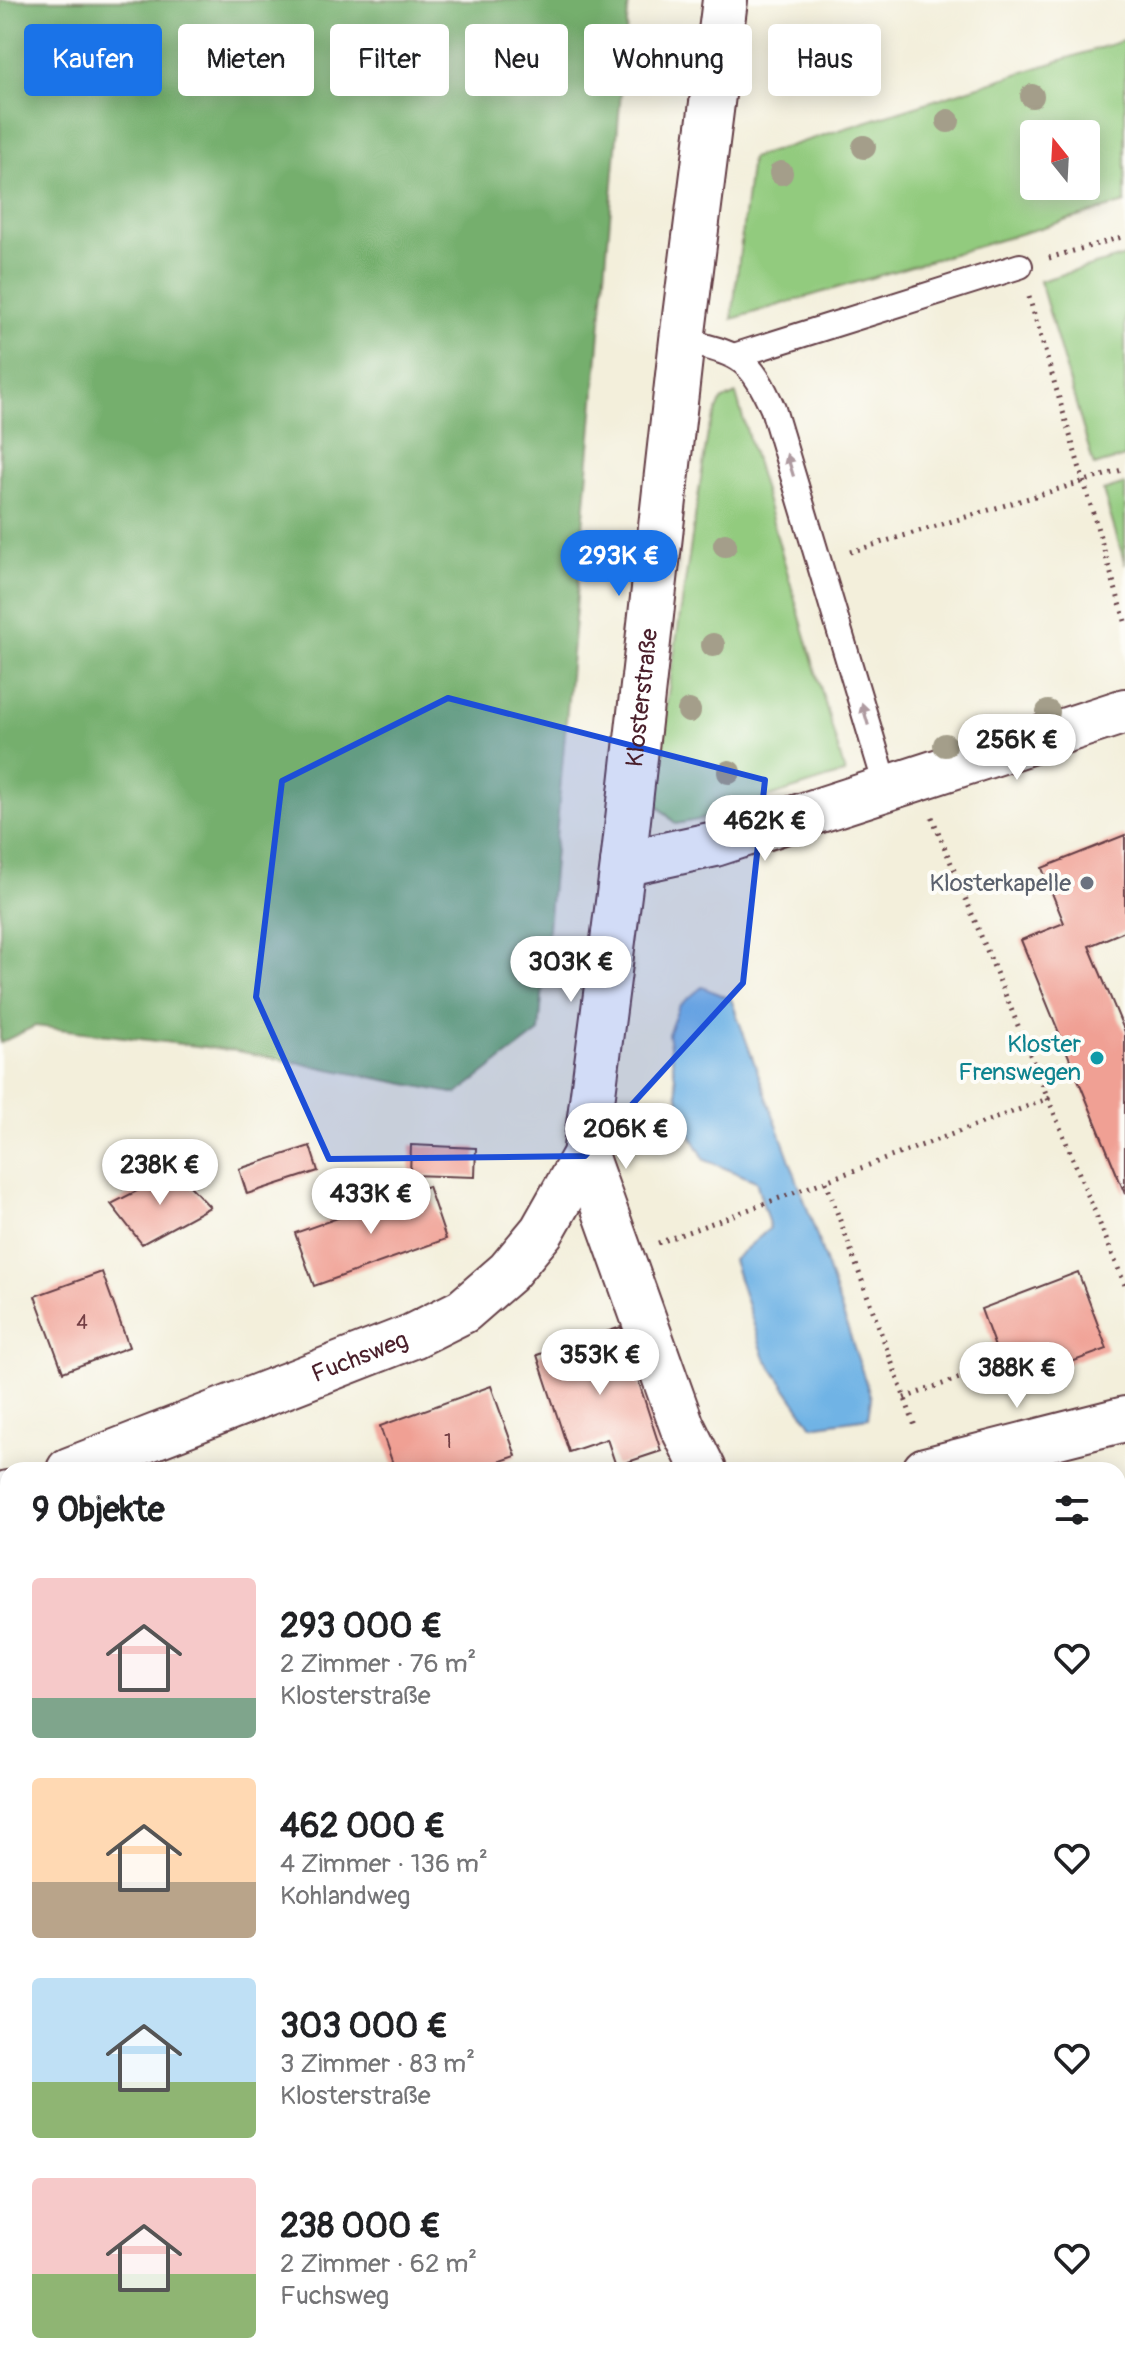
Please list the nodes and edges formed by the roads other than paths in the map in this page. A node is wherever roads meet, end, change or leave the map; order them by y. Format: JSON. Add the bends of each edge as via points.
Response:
{"nodes":[{"id":1,"x":725,"y":0,"type":"edge"},
{"id":2,"x":1020,"y":266,"type":"road end"},
{"id":3,"x":682,"y":340,"type":"junction"},
{"id":4,"x":737,"y":355,"type":"junction"},
{"id":5,"x":1125,"y":711,"type":"edge"},
{"id":6,"x":901,"y":784,"type":"junction"},
{"id":7,"x":623,"y":864,"type":"junction"},
{"id":8,"x":585,"y":1155,"type":"junction"},
{"id":9,"x":1125,"y":1419,"type":"edge"},
{"id":10,"x":90,"y":1462,"type":"edge"},
{"id":11,"x":700,"y":1462,"type":"edge"},
{"id":12,"x":955,"y":1462,"type":"edge"}],
"edges":[{"from":1,"to":3,"type":"street","name":"Klosterstraße"},
{"from":2,"to":4,"type":"lane"},
{"from":3,"to":4,"type":"lane"},
{"from":3,"to":7,"type":"street","name":"Klosterstraße"},
{"from":6,"to":4,"type":"lane","one_way":true,"via":[[773,409],[759,376]]},
{"from":5,"to":6,"type":"street"},
{"from":6,"to":7,"type":"street","via":[[715,844]]},
{"from":7,"to":8,"type":"street","name":"Klosterstraße"},
{"from":8,"to":10,"type":"street","name":"Fuchsweg","via":[[542,1231],[508,1272],[463,1311],[413,1336]]},
{"from":8,"to":11,"type":"street","via":[[682,1426]]},
{"from":9,"to":12,"type":"street"}]}
